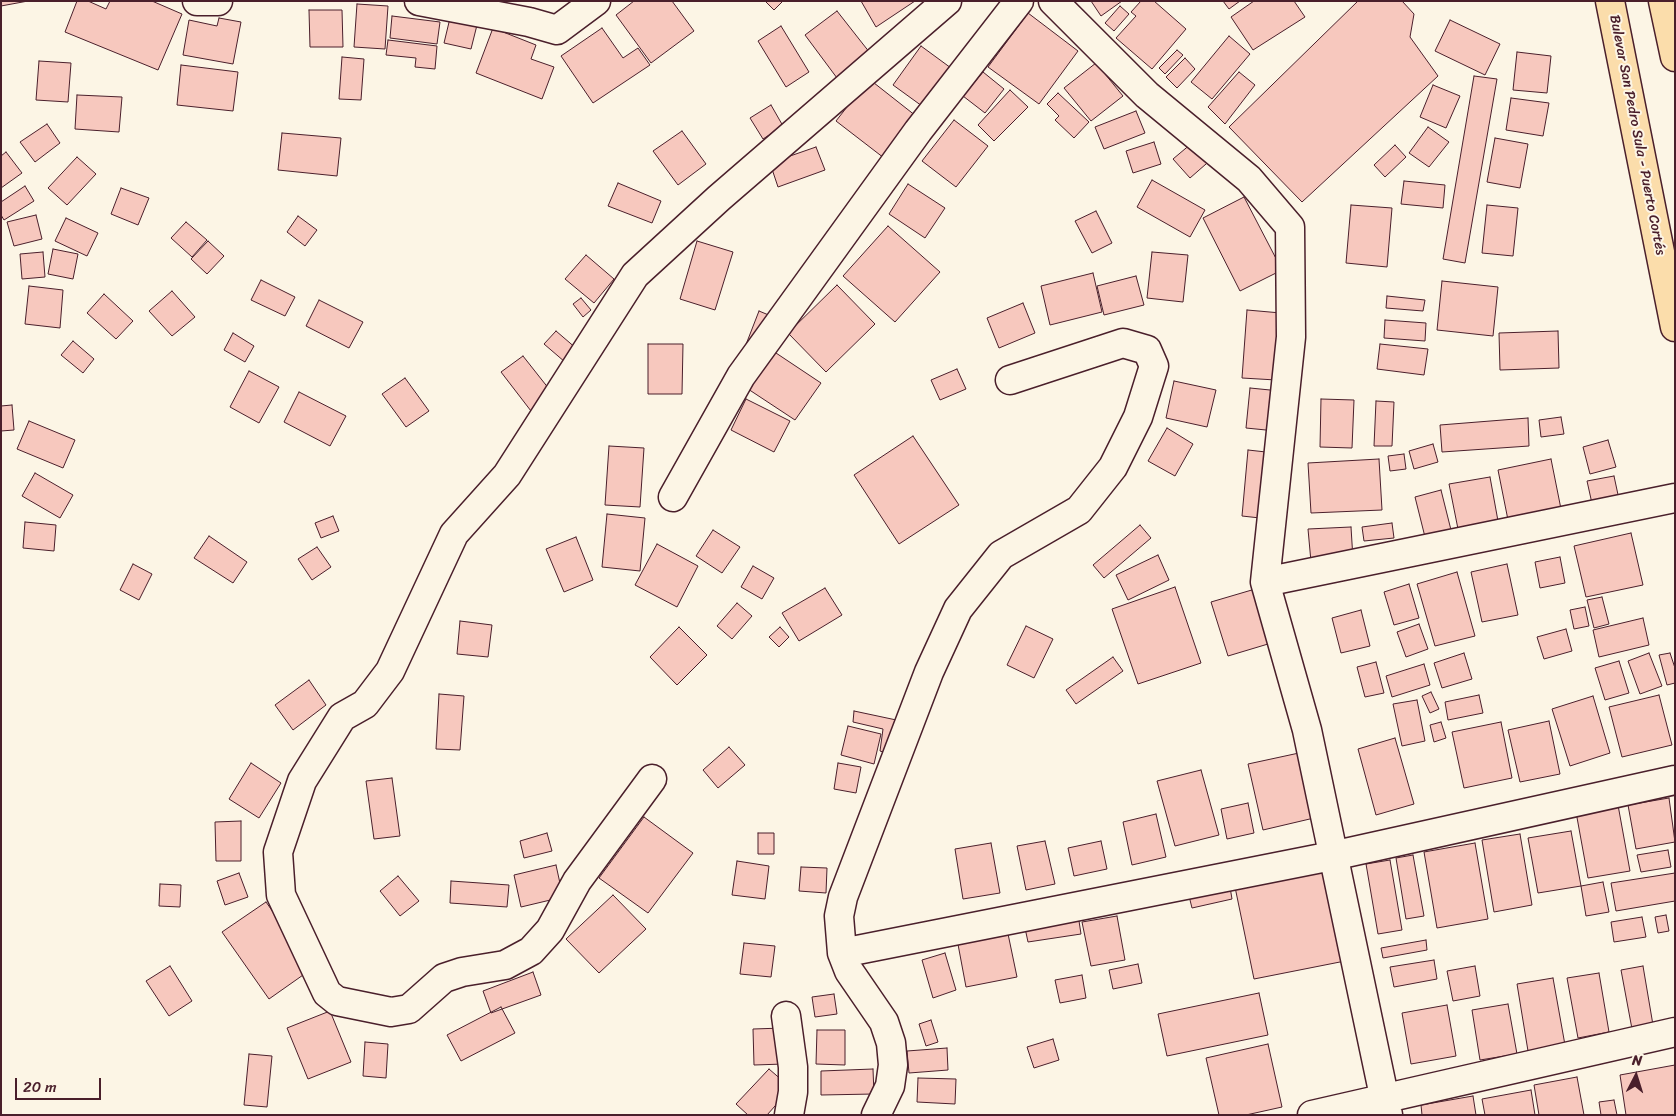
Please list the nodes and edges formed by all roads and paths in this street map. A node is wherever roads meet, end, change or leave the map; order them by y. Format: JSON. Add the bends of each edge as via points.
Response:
{"nodes":[{"id":1,"x":197,"y":1,"type":"edge"},
{"id":2,"x":218,"y":1,"type":"edge"},
{"id":3,"x":419,"y":1,"type":"edge"},
{"id":4,"x":596,"y":1,"type":"edge"},
{"id":5,"x":947,"y":1,"type":"edge"},
{"id":6,"x":1019,"y":1,"type":"edge"},
{"id":7,"x":1053,"y":1,"type":"edge"},
{"id":8,"x":1610,"y":1,"type":"edge"},
{"id":9,"x":1663,"y":1,"type":"edge"},
{"id":10,"x":1675,"y":57,"type":"edge"},
{"id":11,"x":1675,"y":327,"type":"edge"},
{"id":12,"x":1010,"y":380,"type":"dead end"},
{"id":13,"x":673,"y":497,"type":"dead end"},
{"id":14,"x":1675,"y":498,"type":"edge"},
{"id":15,"x":1265,"y":582,"type":"junction"},
{"id":16,"x":652,"y":779,"type":"dead end"},
{"id":17,"x":1675,"y":780,"type":"edge"},
{"id":18,"x":1332,"y":856,"type":"junction"},
{"id":19,"x":842,"y":954,"type":"junction"},
{"id":20,"x":786,"y":1016,"type":"dead end"},
{"id":21,"x":1675,"y":1032,"type":"edge"},
{"id":22,"x":1386,"y":1107,"type":"edge"},
{"id":23,"x":789,"y":1115,"type":"edge"},
{"id":24,"x":876,"y":1115,"type":"edge"},
{"id":25,"x":1312,"y":1115,"type":"edge"}],
"edges":[{"from":1,"to":2,"type":"street"},
{"from":3,"to":4,"type":"street","via":[[557,30]]},
{"from":5,"to":16,"type":"street","via":[[635,275],[507,475],[454,534],[390,671],[365,704],[342,717],[302,781],[278,852],[281,895],[327,993],[337,1001],[391,1012],[409,1009],[444,978],[505,965],[531,951],[550,930],[577,881]]},
{"from":6,"to":13,"type":"street","via":[[918,131],[741,376]]},
{"from":7,"to":15,"type":"street","via":[[1147,95],[1249,179],[1290,227],[1292,337]]},
{"from":8,"to":11,"type":"highway","name":"Bulevar San Pedro Sula - Puerto Cortés"},
{"from":9,"to":10,"type":"highway"},
{"from":12,"to":19,"type":"street","via":[[1123,343],[1147,350],[1154,366],[1138,417],[1114,466],[1079,510],[1001,554],[958,609],[929,672],[843,897],[839,916]]},
{"from":14,"to":15,"type":"street"},
{"from":15,"to":18,"type":"street","via":[[1308,730]]},
{"from":17,"to":18,"type":"street"},
{"from":18,"to":19,"type":"street"},
{"from":18,"to":22,"type":"street"},
{"from":19,"to":24,"type":"street","via":[[849,971],[884,1022],[891,1043],[893,1065],[890,1086]]},
{"from":20,"to":23,"type":"street","via":[[793,1067]]},
{"from":21,"to":22,"type":"street"},
{"from":22,"to":25,"type":"street"}]}
